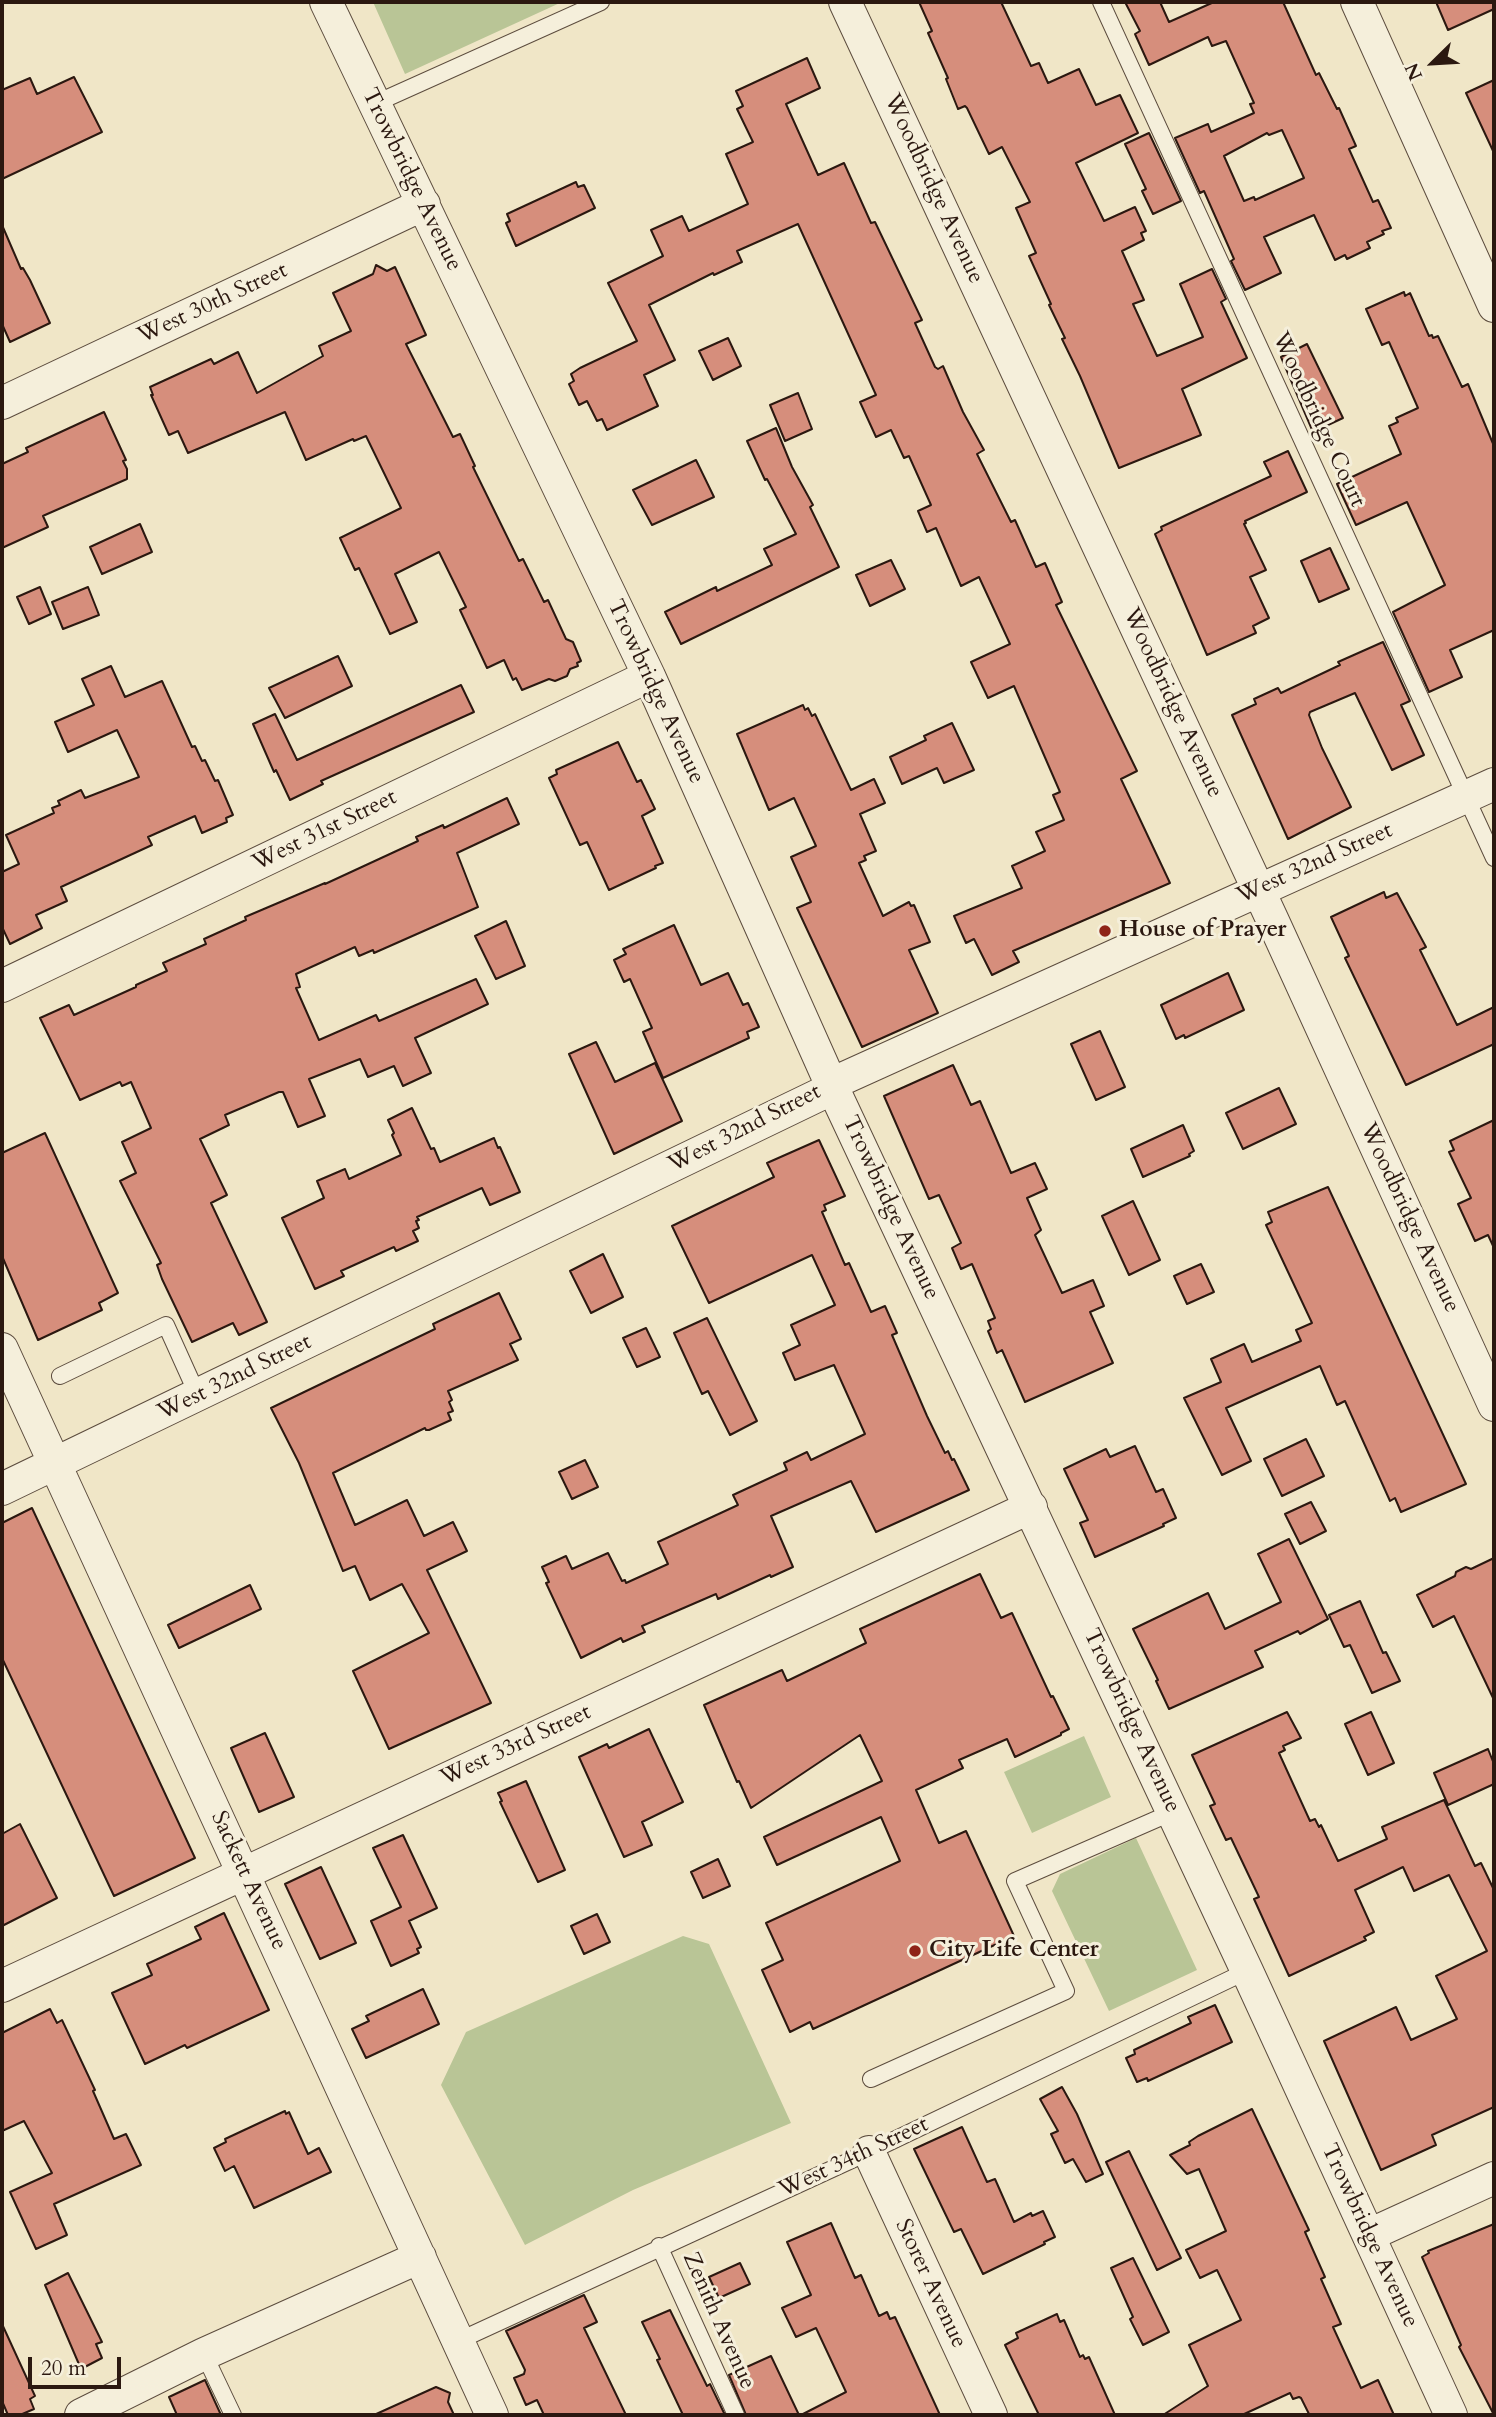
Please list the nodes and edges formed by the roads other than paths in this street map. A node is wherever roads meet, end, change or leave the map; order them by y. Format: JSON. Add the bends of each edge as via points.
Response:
{"nodes":[{"id":1,"x":327,"y":2,"type":"edge"},
{"id":2,"x":601,"y":2,"type":"edge"},
{"id":3,"x":845,"y":2,"type":"edge"},
{"id":4,"x":1101,"y":2,"type":"edge"},
{"id":5,"x":1357,"y":2,"type":"edge"},
{"id":6,"x":374,"y":104,"type":"junction"},
{"id":7,"x":424,"y":204,"type":"junction"},
{"id":8,"x":1494,"y":306,"type":"edge"},
{"id":9,"x":2,"y":404,"type":"edge"},
{"id":10,"x":649,"y":676,"type":"junction"},
{"id":11,"x":1480,"y":791,"type":"edge"},
{"id":12,"x":1494,"y":858,"type":"edge"},
{"id":13,"x":1259,"y":889,"type":"junction"},
{"id":14,"x":2,"y":986,"type":"edge"},
{"id":15,"x":831,"y":1084,"type":"junction"},
{"id":16,"x":2,"y":1349,"type":"edge"},
{"id":17,"x":60,"y":1376,"type":"dead end"},
{"id":18,"x":198,"y":1396,"type":"junction"},
{"id":19,"x":1494,"y":1405,"type":"edge"},
{"id":20,"x":56,"y":1464,"type":"junction"},
{"id":21,"x":2,"y":1489,"type":"edge"},
{"id":22,"x":1031,"y":1507,"type":"junction"},
{"id":23,"x":1173,"y":1812,"type":"junction"},
{"id":24,"x":243,"y":1872,"type":"junction"},
{"id":25,"x":1247,"y":1971,"type":"junction"},
{"id":26,"x":2,"y":1986,"type":"edge"},
{"id":27,"x":871,"y":2079,"type":"dead end"},
{"id":28,"x":869,"y":2152,"type":"junction"},
{"id":29,"x":1494,"y":2178,"type":"edge"},
{"id":30,"x":1369,"y":2235,"type":"junction"},
{"id":31,"x":659,"y":2246,"type":"junction"},
{"id":32,"x":420,"y":2257,"type":"junction"},
{"id":33,"x":458,"y":2341,"type":"junction"},
{"id":34,"x":204,"y":2354,"type":"junction"},
{"id":35,"x":81,"y":2415,"type":"edge"},
{"id":36,"x":233,"y":2415,"type":"edge"},
{"id":37,"x":492,"y":2415,"type":"edge"},
{"id":38,"x":736,"y":2415,"type":"edge"},
{"id":39,"x":991,"y":2415,"type":"edge"},
{"id":40,"x":1451,"y":2415,"type":"edge"}],
"edges":[{"from":1,"to":6,"type":"street","name":"Trowbridge Avenue"},
{"from":2,"to":6,"type":"lane"},
{"from":3,"to":13,"type":"street","name":"Woodbridge Avenue"},
{"from":4,"to":11,"type":"lane","name":"Woodbridge Court"},
{"from":5,"to":8,"type":"street"},
{"from":6,"to":7,"type":"street","name":"Trowbridge Avenue"},
{"from":7,"to":9,"type":"street","name":"West 30th Street"},
{"from":7,"to":10,"type":"street","name":"Trowbridge Avenue"},
{"from":10,"to":14,"type":"street","name":"West 31st Street"},
{"from":10,"to":15,"type":"street","name":"Trowbridge Avenue"},
{"from":11,"to":12,"type":"lane","name":"Woodbridge Court"},
{"from":11,"to":13,"type":"street","name":"West 32nd Street"},
{"from":13,"to":15,"type":"street","name":"West 32nd Street"},
{"from":13,"to":19,"type":"street","name":"Woodbridge Avenue"},
{"from":15,"to":18,"type":"street","name":"West 32nd Street","via":[[825,1092]]},
{"from":15,"to":22,"type":"street","name":"Trowbridge Avenue"},
{"from":16,"to":20,"type":"street","name":"Sackett Avenue"},
{"from":17,"to":18,"type":"lane","via":[[166,1325]]},
{"from":18,"to":20,"type":"street","name":"West 32nd Street"},
{"from":20,"to":21,"type":"street","name":"West 32nd Street"},
{"from":20,"to":24,"type":"street","name":"Sackett Avenue"},
{"from":22,"to":23,"type":"street","name":"Trowbridge Avenue"},
{"from":22,"to":24,"type":"street","name":"West 33rd Street"},
{"from":23,"to":25,"type":"street","name":"Trowbridge Avenue"},
{"from":23,"to":27,"type":"lane","via":[[1015,1881],[1066,1991]]},
{"from":24,"to":26,"type":"street","name":"West 33rd Street"},
{"from":24,"to":32,"type":"street","name":"Sackett Avenue"},
{"from":25,"to":28,"type":"lane","name":"West 34th Street"},
{"from":25,"to":30,"type":"street","name":"Trowbridge Avenue"},
{"from":28,"to":31,"type":"lane","name":"West 34th Street"},
{"from":28,"to":39,"type":"street","name":"Storer Avenue"},
{"from":29,"to":30,"type":"street"},
{"from":30,"to":40,"type":"street","name":"Trowbridge Avenue"},
{"from":31,"to":33,"type":"lane","name":"West 34th Street"},
{"from":31,"to":38,"type":"lane","name":"Zenith Avenue"},
{"from":32,"to":33,"type":"street","name":"Sackett Avenue"},
{"from":32,"to":34,"type":"street"},
{"from":33,"to":37,"type":"street","name":"Sackett Avenue"},
{"from":34,"to":35,"type":"street"},
{"from":34,"to":36,"type":"lane"}]}
